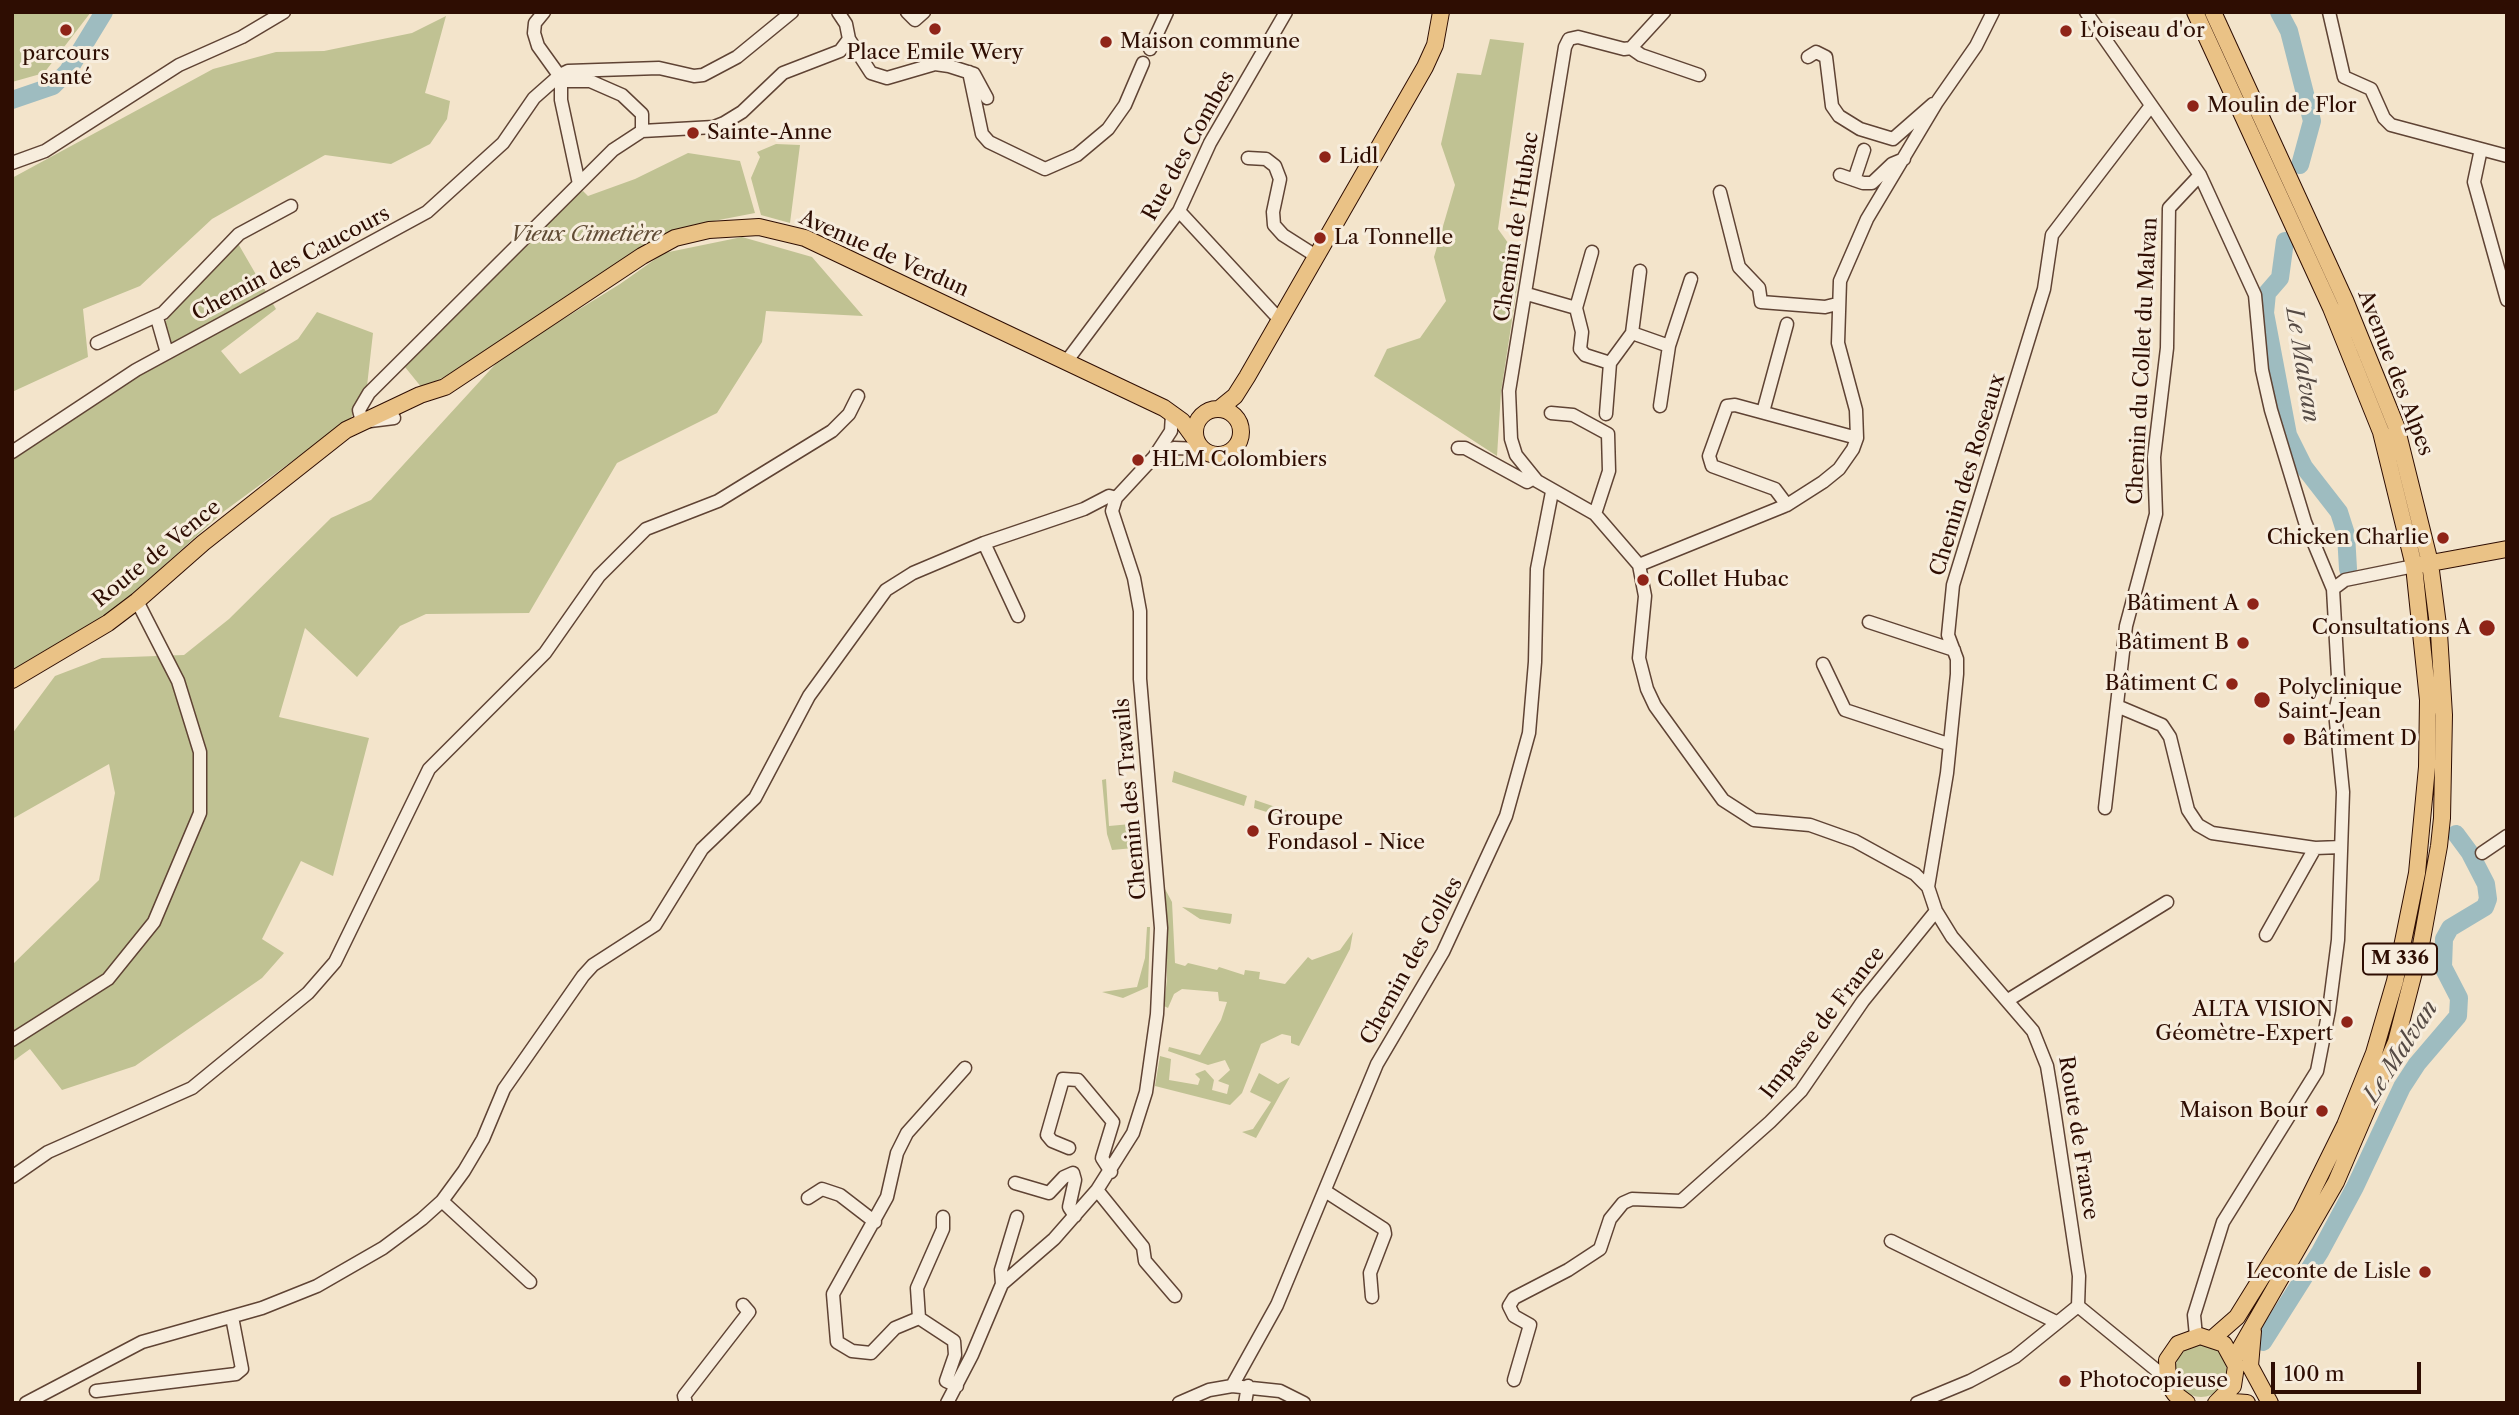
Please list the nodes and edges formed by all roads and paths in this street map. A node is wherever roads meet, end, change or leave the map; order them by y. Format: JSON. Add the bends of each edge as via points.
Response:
{"nodes":[{"id":1,"x":284,"y":12,"type":"edge"},
{"id":2,"x":544,"y":12,"type":"edge"},
{"id":3,"x":792,"y":12,"type":"edge"},
{"id":4,"x":838,"y":12,"type":"edge"},
{"id":5,"x":907,"y":12,"type":"edge"},
{"id":6,"x":1167,"y":12,"type":"edge"},
{"id":7,"x":1286,"y":12,"type":"edge"},
{"id":8,"x":1441,"y":12,"type":"edge"},
{"id":9,"x":1664,"y":12,"type":"edge"},
{"id":10,"x":1993,"y":12,"type":"edge"},
{"id":11,"x":2086,"y":12,"type":"edge"},
{"id":12,"x":2195,"y":12,"type":"edge"},
{"id":13,"x":2213,"y":12,"type":"edge"},
{"id":14,"x":2329,"y":12,"type":"edge"},
{"id":15,"x":921,"y":16,"type":"edge"},
{"id":16,"x":849,"y":39,"type":"junction"},
{"id":17,"x":1631,"y":48,"type":"junction"},
{"id":18,"x":1150,"y":49,"type":"dead end"},
{"id":19,"x":1808,"y":57,"type":"dead end"},
{"id":20,"x":1143,"y":64,"type":"dead end"},
{"id":21,"x":969,"y":72,"type":"junction"},
{"id":22,"x":1699,"y":75,"type":"dead end"},
{"id":23,"x":560,"y":78,"type":"junction"},
{"id":24,"x":988,"y":98,"type":"dead end"},
{"id":25,"x":1937,"y":102,"type":"junction"},
{"id":26,"x":2150,"y":107,"type":"junction"},
{"id":27,"x":642,"y":131,"type":"junction"},
{"id":28,"x":1864,"y":149,"type":"dead end"},
{"id":29,"x":2481,"y":149,"type":"junction"},
{"id":30,"x":2507,"y":156,"type":"edge"},
{"id":31,"x":1248,"y":158,"type":"dead end"},
{"id":32,"x":1905,"y":159,"type":"junction"},
{"id":33,"x":12,"y":163,"type":"edge"},
{"id":34,"x":1840,"y":175,"type":"dead end"},
{"id":35,"x":2200,"y":175,"type":"junction"},
{"id":36,"x":1854,"y":180,"type":"junction"},
{"id":37,"x":579,"y":184,"type":"junction"},
{"id":38,"x":1720,"y":192,"type":"dead end"},
{"id":39,"x":291,"y":205,"type":"dead end"},
{"id":40,"x":1179,"y":211,"type":"junction"},
{"id":41,"x":1592,"y":252,"type":"dead end"},
{"id":42,"x":1316,"y":256,"type":"junction"},
{"id":43,"x":1640,"y":271,"type":"dead end"},
{"id":44,"x":1690,"y":279,"type":"dead end"},
{"id":45,"x":1527,"y":294,"type":"junction"},
{"id":46,"x":2507,"y":300,"type":"edge"},
{"id":47,"x":1837,"y":304,"type":"junction"},
{"id":48,"x":1576,"y":308,"type":"junction"},
{"id":49,"x":157,"y":318,"type":"junction"},
{"id":50,"x":1279,"y":319,"type":"junction"},
{"id":51,"x":1787,"y":324,"type":"dead end"},
{"id":52,"x":1632,"y":333,"type":"junction"},
{"id":53,"x":97,"y":343,"type":"dead end"},
{"id":54,"x":1669,"y":346,"type":"junction"},
{"id":55,"x":167,"y":353,"type":"junction"},
{"id":56,"x":1066,"y":362,"type":"junction"},
{"id":57,"x":1610,"y":363,"type":"junction"},
{"id":58,"x":1247,"y":377,"type":"junction"},
{"id":59,"x":445,"y":387,"type":"junction"},
{"id":60,"x":858,"y":396,"type":"dead end"},
{"id":61,"x":1660,"y":406,"type":"dead end"},
{"id":62,"x":1168,"y":411,"type":"junction"},
{"id":63,"x":1211,"y":412,"type":"junction"},
{"id":64,"x":1763,"y":412,"type":"junction"},
{"id":65,"x":1551,"y":413,"type":"dead end"},
{"id":66,"x":1606,"y":414,"type":"dead end"},
{"id":67,"x":394,"y":418,"type":"junction"},
{"id":68,"x":367,"y":420,"type":"junction"},
{"id":69,"x":1237,"y":420,"type":"junction"},
{"id":70,"x":1195,"y":437,"type":"junction"},
{"id":71,"x":1857,"y":438,"type":"junction"},
{"id":72,"x":330,"y":445,"type":"junction"},
{"id":73,"x":1174,"y":448,"type":"junction"},
{"id":74,"x":1458,"y":448,"type":"dead end"},
{"id":75,"x":12,"y":452,"type":"edge"},
{"id":76,"x":1154,"y":457,"type":"junction"},
{"id":77,"x":1534,"y":478,"type":"junction"},
{"id":78,"x":1552,"y":492,"type":"junction"},
{"id":79,"x":1116,"y":498,"type":"junction"},
{"id":80,"x":1787,"y":505,"type":"junction"},
{"id":81,"x":1084,"y":509,"type":"junction"},
{"id":82,"x":1112,"y":511,"type":"junction"},
{"id":83,"x":1595,"y":514,"type":"junction"},
{"id":84,"x":984,"y":542,"type":"junction"},
{"id":85,"x":2507,"y":548,"type":"edge"},
{"id":86,"x":2422,"y":564,"type":"junction"},
{"id":87,"x":1639,"y":565,"type":"junction"},
{"id":88,"x":2333,"y":589,"type":"junction"},
{"id":89,"x":137,"y":601,"type":"junction"},
{"id":90,"x":1018,"y":616,"type":"dead end"},
{"id":91,"x":1870,"y":622,"type":"dead end"},
{"id":92,"x":1954,"y":650,"type":"junction"},
{"id":93,"x":1823,"y":664,"type":"dead end"},
{"id":94,"x":12,"y":680,"type":"edge"},
{"id":95,"x":2117,"y":706,"type":"junction"},
{"id":96,"x":1948,"y":744,"type":"junction"},
{"id":97,"x":2105,"y":808,"type":"dead end"},
{"id":98,"x":2507,"y":836,"type":"edge"},
{"id":99,"x":2341,"y":847,"type":"junction"},
{"id":100,"x":2315,"y":848,"type":"junction"},
{"id":101,"x":2482,"y":853,"type":"dead end"},
{"id":102,"x":1928,"y":887,"type":"junction"},
{"id":103,"x":2167,"y":902,"type":"dead end"},
{"id":104,"x":1936,"y":911,"type":"junction"},
{"id":105,"x":2266,"y":935,"type":"dead end"},
{"id":106,"x":2008,"y":1000,"type":"junction"},
{"id":107,"x":12,"y":1040,"type":"edge"},
{"id":108,"x":965,"y":1068,"type":"dead end"},
{"id":109,"x":1069,"y":1148,"type":"dead end"},
{"id":110,"x":1111,"y":1172,"type":"junction"},
{"id":111,"x":12,"y":1177,"type":"edge"},
{"id":112,"x":1015,"y":1183,"type":"dead end"},
{"id":113,"x":1097,"y":1190,"type":"junction"},
{"id":114,"x":1325,"y":1192,"type":"junction"},
{"id":115,"x":808,"y":1198,"type":"dead end"},
{"id":116,"x":442,"y":1201,"type":"junction"},
{"id":117,"x":1075,"y":1216,"type":"junction"},
{"id":118,"x":943,"y":1217,"type":"dead end"},
{"id":119,"x":1017,"y":1217,"type":"dead end"},
{"id":120,"x":874,"y":1222,"type":"junction"},
{"id":121,"x":1891,"y":1241,"type":"dead end"},
{"id":122,"x":530,"y":1282,"type":"dead end"},
{"id":123,"x":1002,"y":1284,"type":"junction"},
{"id":124,"x":1175,"y":1296,"type":"dead end"},
{"id":125,"x":1372,"y":1297,"type":"dead end"},
{"id":126,"x":743,"y":1305,"type":"dead end"},
{"id":127,"x":2078,"y":1306,"type":"junction"},
{"id":128,"x":2258,"y":1313,"type":"junction"},
{"id":129,"x":232,"y":1317,"type":"junction"},
{"id":130,"x":919,"y":1318,"type":"junction"},
{"id":131,"x":2056,"y":1322,"type":"junction"},
{"id":132,"x":2196,"y":1336,"type":"junction"},
{"id":133,"x":2213,"y":1338,"type":"junction"},
{"id":134,"x":2171,"y":1352,"type":"junction"},
{"id":135,"x":2145,"y":1359,"type":"junction"},
{"id":136,"x":2235,"y":1366,"type":"junction"},
{"id":137,"x":1514,"y":1380,"type":"dead end"},
{"id":138,"x":957,"y":1386,"type":"junction"},
{"id":139,"x":1232,"y":1386,"type":"junction"},
{"id":140,"x":1248,"y":1386,"type":"junction"},
{"id":141,"x":2170,"y":1390,"type":"edge"},
{"id":142,"x":96,"y":1391,"type":"dead end"},
{"id":143,"x":2218,"y":1402,"type":"edge"},
{"id":144,"x":26,"y":1403,"type":"edge"},
{"id":145,"x":686,"y":1403,"type":"edge"},
{"id":146,"x":947,"y":1403,"type":"edge"},
{"id":147,"x":1179,"y":1403,"type":"edge"},
{"id":148,"x":1245,"y":1403,"type":"edge"},
{"id":149,"x":1304,"y":1403,"type":"edge"},
{"id":150,"x":1917,"y":1403,"type":"edge"},
{"id":151,"x":2187,"y":1403,"type":"edge"},
{"id":152,"x":2247,"y":1403,"type":"edge"},
{"id":153,"x":2269,"y":1403,"type":"edge"}],
"edges":[{"from":1,"to":33,"type":"street","via":[[179,65],[45,151]]},
{"from":2,"to":23,"type":"street","via":[[535,23],[535,37]]},
{"from":3,"to":23,"type":"street","via":[[737,57],[703,75],[659,68],[568,71]]},
{"from":4,"to":16,"type":"street"},
{"from":5,"to":15,"type":"street","via":[[912,19]]},
{"from":6,"to":18,"type":"street"},
{"from":7,"to":40,"type":"street","name":"Rue des Combes","via":[[1210,143]]},
{"from":8,"to":42,"type":"main road","via":[[1425,67]]},
{"from":9,"to":17,"type":"street"},
{"from":10,"to":25,"type":"street","via":[[1976,46]]},
{"from":11,"to":26,"type":"street"},
{"from":12,"to":86,"type":"main road","name":"Avenue des Alpes","number":"M 336","via":[[2358,369]]},
{"from":13,"to":86,"type":"main road","name":"Avenue des Alpes","number":"M 336","via":[[2373,362],[2400,438]]},
{"from":14,"to":29,"type":"street","via":[[2344,77],[2371,89],[2391,125]]},
{"from":16,"to":21,"type":"street","via":[[874,75],[891,77],[935,64]]},
{"from":16,"to":27,"type":"street","via":[[841,51],[783,73],[724,123]]},
{"from":17,"to":22,"type":"street","name":"Chemin de l'Hubac"},
{"from":17,"to":45,"type":"street","name":"Chemin de l'Hubac","via":[[1578,37],[1569,39],[1565,47]]},
{"from":19,"to":25,"type":"street","via":[[1816,52],[1826,57],[1832,106],[1860,129],[1893,139]]},
{"from":20,"to":21,"type":"street","via":[[1108,130],[1077,155],[1045,169],[989,142],[982,134]]},
{"from":21,"to":24,"type":"street"},
{"from":23,"to":27,"type":"street","via":[[590,82],[622,95],[642,114]]},
{"from":23,"to":37,"type":"street"},
{"from":23,"to":55,"type":"street","name":"Chemin des Caucours","via":[[534,97],[503,144],[427,212]]},
{"from":25,"to":32,"type":"street"},
{"from":26,"to":35,"type":"street"},
{"from":26,"to":92,"type":"street","name":"Chemin des Roseaux","via":[[2052,235],[2044,289],[1953,585],[1947,627]]},
{"from":27,"to":37,"type":"street","via":[[613,150]]},
{"from":28,"to":36,"type":"street"},
{"from":29,"to":30,"type":"street"},
{"from":29,"to":46,"type":"street","via":[[2474,182]]},
{"from":31,"to":42,"type":"street","via":[[1266,159],[1275,166],[1280,179],[1274,225]]},
{"from":32,"to":36,"type":"street","via":[[1892,164],[1872,183]]},
{"from":32,"to":47,"type":"street","via":[[1867,219],[1840,281]]},
{"from":34,"to":36,"type":"street"},
{"from":35,"to":88,"type":"street","via":[[2255,295],[2271,410],[2305,522]]},
{"from":35,"to":95,"type":"street","name":"Chemin du Collet du Malvan","via":[[2169,208],[2167,348],[2154,457],[2156,514],[2126,626]]},
{"from":37,"to":68,"type":"street","via":[[382,381]]},
{"from":38,"to":47,"type":"street","via":[[1739,267],[1759,288],[1761,302]]},
{"from":39,"to":49,"type":"street","via":[[246,229]]},
{"from":40,"to":50,"type":"street"},
{"from":40,"to":56,"type":"street","name":"Rue des Combes"},
{"from":41,"to":48,"type":"street"},
{"from":42,"to":50,"type":"main road"},
{"from":43,"to":52,"type":"street"},
{"from":44,"to":54,"type":"street"},
{"from":45,"to":48,"type":"street"},
{"from":45,"to":77,"type":"street","name":"Chemin de l'Hubac","via":[[1508,417],[1516,454]]},
{"from":47,"to":71,"type":"street","via":[[1838,343],[1856,411]]},
{"from":48,"to":57,"type":"street","via":[[1580,349]]},
{"from":49,"to":53,"type":"street","via":[[137,322]]},
{"from":49,"to":55,"type":"street"},
{"from":50,"to":58,"type":"main road"},
{"from":51,"to":64,"type":"street"},
{"from":52,"to":54,"type":"street"},
{"from":52,"to":57,"type":"street"},
{"from":54,"to":61,"type":"street"},
{"from":55,"to":75,"type":"street","name":"Chemin des Caucours"},
{"from":56,"to":59,"type":"main road","name":"Avenue de Verdun","via":[[805,238],[781,230],[737,226],[690,234],[657,247]]},
{"from":56,"to":62,"type":"main road","name":"Avenue de Verdun"},
{"from":57,"to":66,"type":"street"},
{"from":58,"to":63,"type":"main road","via":[[1235,396]]},
{"from":58,"to":69,"type":"main road"},
{"from":59,"to":67,"type":"main road","name":"Route de Vence"},
{"from":59,"to":68,"type":"main road","name":"Avenue de Verdun"},
{"from":60,"to":111,"type":"street","via":[[849,414],[832,430],[718,502],[646,528],[599,576],[545,653],[429,769],[335,962],[308,993],[192,1088],[48,1152]]},
{"from":62,"to":63,"type":"main road","name":"Avenue de Verdun"},
{"from":62,"to":70,"type":"main road","name":"Avenue de Verdun"},
{"from":62,"to":76,"type":"street","via":[[1171,431]]},
{"from":63,"to":69,"type":"main road"},
{"from":63,"to":70,"type":"main road"},
{"from":64,"to":71,"type":"street"},
{"from":64,"to":80,"type":"street","via":[[1727,405],[1709,456],[1712,466],[1775,489]]},
{"from":65,"to":83,"type":"street","via":[[1573,415],[1608,434],[1609,471]]},
{"from":67,"to":68,"type":"street","name":"Route de Vence"},
{"from":67,"to":72,"type":"main road","name":"Route de Vence"},
{"from":68,"to":72,"type":"main road","name":"Avenue de Verdun"},
{"from":69,"to":70,"type":"main road","via":[[1241,432],[1235,449],[1218,456]]},
{"from":70,"to":73,"type":"street"},
{"from":70,"to":73,"type":"street"},
{"from":71,"to":80,"type":"street","via":[[1839,469]]},
{"from":72,"to":89,"type":"main road","name":"Route de Vence","via":[[232,519]]},
{"from":73,"to":76,"type":"street"},
{"from":74,"to":77,"type":"street","via":[[1527,482]]},
{"from":76,"to":79,"type":"street"},
{"from":77,"to":78,"type":"street"},
{"from":78,"to":83,"type":"street"},
{"from":78,"to":114,"type":"street","name":"Chemin des Colles","via":[[1537,569],[1529,733],[1506,816],[1443,952],[1377,1064]]},
{"from":79,"to":81,"type":"street","via":[[1109,496]]},
{"from":79,"to":82,"type":"street"},
{"from":80,"to":87,"type":"street"},
{"from":81,"to":82,"type":"street"},
{"from":81,"to":84,"type":"street"},
{"from":82,"to":110,"type":"street","name":"Chemin des Travails","via":[[1140,611],[1140,679],[1161,954],[1146,1093],[1133,1133]]},
{"from":83,"to":87,"type":"street"},
{"from":84,"to":90,"type":"street"},
{"from":84,"to":116,"type":"street","via":[[899,581],[876,601],[809,696],[755,798],[702,849],[655,925],[583,976],[504,1089],[483,1139]]},
{"from":85,"to":86,"type":"main road"},
{"from":86,"to":88,"type":"street","via":[[2345,580]]},
{"from":86,"to":128,"type":"main road","name":"Avenue des Alpes","number":"M 336","via":[[2443,682],[2444,774],[2442,818],[2421,945],[2396,1042],[2354,1145],[2317,1217]]},
{"from":86,"to":133,"type":"main road","name":"Avenue des Alpes","number":"M 336","via":[[2427,766],[2417,873],[2395,981],[2362,1086],[2319,1182],[2237,1317]]},
{"from":87,"to":102,"type":"street","via":[[1645,596],[1639,658],[1647,689],[1723,800],[1754,820],[1810,825],[1855,841],[1895,861]]},
{"from":88,"to":99,"type":"street","via":[[2339,694],[2335,712],[2343,792]]},
{"from":89,"to":94,"type":"main road","name":"Route de Vence"},
{"from":89,"to":107,"type":"street","via":[[178,681],[197,740],[200,813],[154,922],[108,979]]},
{"from":91,"to":92,"type":"street"},
{"from":92,"to":96,"type":"street","name":"Chemin des Roseaux","via":[[1957,674]]},
{"from":93,"to":96,"type":"street","via":[[1845,710]]},
{"from":95,"to":97,"type":"street","name":"Chemin du Collet du Malvan"},
{"from":95,"to":100,"type":"street","via":[[2162,725],[2170,737],[2188,810],[2198,825],[2212,833]]},
{"from":96,"to":102,"type":"street","name":"Chemin des Roseaux"},
{"from":98,"to":101,"type":"street"},
{"from":99,"to":100,"type":"street"},
{"from":99,"to":132,"type":"street","via":[[2338,940],[2317,1071],[2223,1222],[2194,1315]]},
{"from":100,"to":105,"type":"street"},
{"from":102,"to":104,"type":"street","name":"Route de France"},
{"from":103,"to":106,"type":"street"},
{"from":104,"to":106,"type":"street","name":"Route de France","via":[[1952,937]]},
{"from":104,"to":137,"type":"street","name":"Impasse de France","via":[[1863,1001],[1801,1091],[1770,1122],[1681,1201],[1632,1199],[1623,1203],[1610,1219],[1600,1249],[1514,1298],[1509,1306],[1514,1316],[1530,1325]]},
{"from":106,"to":127,"type":"street","name":"Route de France","via":[[2033,1031],[2047,1066],[2079,1276]]},
{"from":108,"to":120,"type":"street","via":[[907,1133]]},
{"from":109,"to":110,"type":"street","via":[[1047,1135],[1063,1079],[1078,1080],[1113,1122],[1102,1158]]},
{"from":110,"to":113,"type":"street","name":"Chemin des Travails"},
{"from":112,"to":117,"type":"street","via":[[1049,1193],[1073,1173],[1069,1207]]},
{"from":113,"to":117,"type":"street","name":"Chemin des Travails"},
{"from":113,"to":124,"type":"street","via":[[1143,1247],[1144,1261]]},
{"from":114,"to":125,"type":"street","via":[[1384,1229],[1370,1273]]},
{"from":114,"to":139,"type":"street","name":"Chemin des Colles","via":[[1277,1305]]},
{"from":115,"to":120,"type":"street","via":[[822,1189],[840,1195]]},
{"from":116,"to":122,"type":"street"},
{"from":116,"to":129,"type":"street","via":[[383,1248],[317,1286]]},
{"from":117,"to":123,"type":"street","name":"Chemin des Travails"},
{"from":118,"to":130,"type":"street","via":[[943,1229],[917,1288]]},
{"from":119,"to":123,"type":"street","name":"Chemin des Travails","via":[[1001,1270]]},
{"from":120,"to":130,"type":"street","via":[[833,1294],[837,1342],[852,1351],[871,1353],[895,1328]]},
{"from":121,"to":131,"type":"street"},
{"from":123,"to":138,"type":"street","name":"Chemin des Travails"},
{"from":126,"to":145,"type":"street","via":[[749,1312],[684,1396]]},
{"from":127,"to":131,"type":"street"},
{"from":127,"to":135,"type":"street"},
{"from":128,"to":136,"type":"main road","name":"Avenue des Alpes","number":"M 336"},
{"from":128,"to":153,"type":"main road","via":[[2250,1341],[2250,1366]]},
{"from":129,"to":142,"type":"street","via":[[242,1369],[236,1374]]},
{"from":129,"to":144,"type":"street","via":[[142,1342]]},
{"from":130,"to":138,"type":"street","via":[[954,1341],[956,1355],[946,1381]]},
{"from":131,"to":150,"type":"street","via":[[2015,1357]]},
{"from":132,"to":133,"type":"main road"},
{"from":132,"to":134,"type":"main road","via":[[2183,1340]]},
{"from":133,"to":136,"type":"main road","via":[[2224,1344]]},
{"from":134,"to":135,"type":"street"},
{"from":134,"to":141,"type":"main road"},
{"from":135,"to":141,"type":"street"},
{"from":136,"to":143,"type":"main road","name":"Avenue des Alpes","via":[[2233,1385]]},
{"from":136,"to":153,"type":"main road"},
{"from":138,"to":146,"type":"street","name":"Chemin des Travails"},
{"from":139,"to":140,"type":"street"},
{"from":139,"to":147,"type":"street"},
{"from":140,"to":148,"type":"street"},
{"from":140,"to":149,"type":"street","via":[[1288,1394]]},
{"from":141,"to":151,"type":"main road"},
{"from":143,"to":152,"type":"main road"}]}
